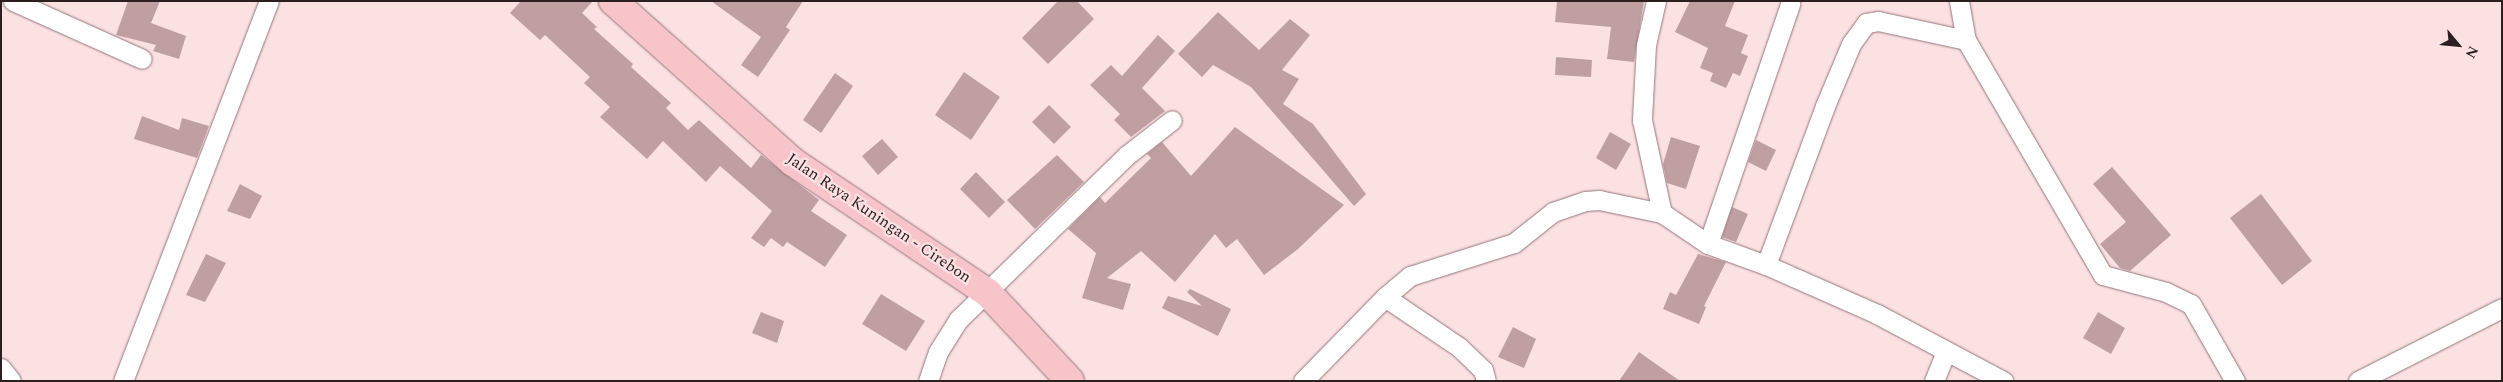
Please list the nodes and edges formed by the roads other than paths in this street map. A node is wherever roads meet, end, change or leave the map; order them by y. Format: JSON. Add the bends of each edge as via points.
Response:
{"nodes":[{"id":1,"x":269,"y":1,"type":"edge"},
{"id":2,"x":613,"y":1,"type":"edge"},
{"id":3,"x":1656,"y":1,"type":"edge"},
{"id":4,"x":1960,"y":1,"type":"edge"},
{"id":5,"x":22,"y":3,"type":"edge"},
{"id":6,"x":1790,"y":4,"type":"dead end"},
{"id":7,"x":1966,"y":40,"type":"junction"},
{"id":8,"x":142,"y":59,"type":"dead end"},
{"id":9,"x":1172,"y":120,"type":"dead end"},
{"id":10,"x":1662,"y":212,"type":"junction"},
{"id":11,"x":1708,"y":244,"type":"junction"},
{"id":12,"x":1766,"y":265,"type":"junction"},
{"id":13,"x":988,"y":293,"type":"junction"},
{"id":14,"x":1385,"y":297,"type":"junction"},
{"id":15,"x":2502,"y":308,"type":"edge"},
{"id":16,"x":1946,"y":351,"type":"junction"},
{"id":17,"x":1,"y":368,"type":"edge"},
{"id":18,"x":1935,"y":380,"type":"edge"},
{"id":19,"x":10,"y":381,"type":"edge"},
{"id":20,"x":123,"y":381,"type":"edge"},
{"id":21,"x":928,"y":381,"type":"edge"},
{"id":22,"x":1070,"y":381,"type":"edge"},
{"id":23,"x":1303,"y":381,"type":"edge"},
{"id":24,"x":1486,"y":381,"type":"edge"},
{"id":25,"x":2003,"y":381,"type":"edge"},
{"id":26,"x":2235,"y":381,"type":"edge"},
{"id":27,"x":2358,"y":381,"type":"edge"}],
"edges":[{"from":1,"to":20,"type":"street"},
{"from":2,"to":13,"type":"highway","name":"Jalan Raya Kuningan - Cirebon","via":[[794,162]]},
{"from":3,"to":10,"type":"street","via":[[1646,45],[1642,120]]},
{"from":4,"to":7,"type":"street"},
{"from":5,"to":8,"type":"street"},
{"from":6,"to":11,"type":"street"},
{"from":7,"to":12,"type":"street","via":[[1878,20],[1866,23],[1851,44],[1825,106]]},
{"from":7,"to":26,"type":"street","via":[[2103,275],[2166,292],[2191,304]]},
{"from":9,"to":13,"type":"street","via":[[1126,156]]},
{"from":10,"to":11,"type":"street"},
{"from":10,"to":14,"type":"street","via":[[1615,201],[1585,201],[1553,212],[1514,243],[1410,276]]},
{"from":11,"to":12,"type":"street"},
{"from":12,"to":16,"type":"street","via":[[1877,314]]},
{"from":13,"to":21,"type":"street","via":[[959,319],[948,335]]},
{"from":13,"to":22,"type":"highway","name":"Jalan Raya Kuningan - Cirebon"},
{"from":14,"to":23,"type":"street"},
{"from":14,"to":24,"type":"street","via":[[1459,347],[1482,370]]},
{"from":15,"to":27,"type":"street"},
{"from":16,"to":18,"type":"street"},
{"from":16,"to":25,"type":"street"},
{"from":17,"to":19,"type":"street"}]}
